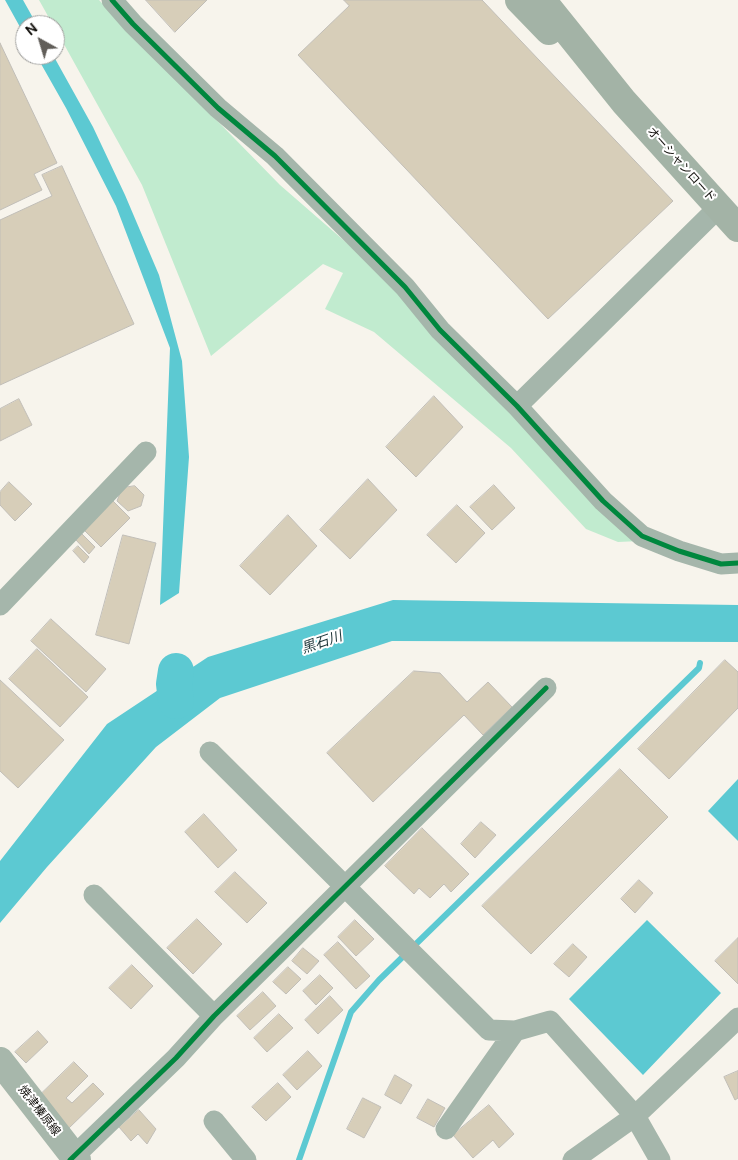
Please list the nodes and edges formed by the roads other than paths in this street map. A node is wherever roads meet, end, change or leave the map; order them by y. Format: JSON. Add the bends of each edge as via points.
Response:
{"nodes":[{"id":1,"x":112,"y":0,"type":"edge"},
{"id":2,"x":519,"y":0,"type":"edge"},
{"id":3,"x":542,"y":0,"type":"edge"},
{"id":4,"x":624,"y":102,"type":"junction"},
{"id":5,"x":719,"y":207,"type":"junction"},
{"id":6,"x":738,"y":228,"type":"edge"},
{"id":7,"x":516,"y":406,"type":"junction"},
{"id":8,"x":146,"y":452,"type":"dead end"},
{"id":9,"x":738,"y":563,"type":"edge"},
{"id":10,"x":0,"y":605,"type":"edge"},
{"id":11,"x":546,"y":688,"type":"dead end"},
{"id":12,"x":210,"y":752,"type":"dead end"},
{"id":13,"x":346,"y":886,"type":"junction"},
{"id":14,"x":94,"y":895,"type":"dead end"},
{"id":15,"x":214,"y":1016,"type":"junction"},
{"id":16,"x":738,"y":1018,"type":"edge"},
{"id":17,"x":515,"y":1031,"type":"junction"},
{"id":18,"x":0,"y":1061,"type":"edge"},
{"id":19,"x":634,"y":1116,"type":"junction"},
{"id":20,"x":214,"y":1121,"type":"dead end"},
{"id":21,"x":446,"y":1129,"type":"dead end"},
{"id":22,"x":74,"y":1159,"type":"edge"},
{"id":23,"x":246,"y":1160,"type":"edge"},
{"id":24,"x":573,"y":1160,"type":"edge"},
{"id":25,"x":660,"y":1160,"type":"edge"}],
"edges":[{"from":1,"to":7,"type":"street","via":[[218,108],[275,156],[405,287],[440,330]]},
{"from":2,"to":4,"type":"street","name":"オーシャンロード","via":[[603,87]]},
{"from":3,"to":4,"type":"street","name":"オーシャンロード"},
{"from":4,"to":5,"type":"street","name":"オーシャンロード"},
{"from":5,"to":6,"type":"street","name":"オーシャンロード"},
{"from":5,"to":7,"type":"street"},
{"from":7,"to":9,"type":"street","via":[[603,501],[642,536],[720,564]]},
{"from":8,"to":10,"type":"street"},
{"from":11,"to":13,"type":"street"},
{"from":12,"to":13,"type":"street"},
{"from":13,"to":15,"type":"street"},
{"from":13,"to":17,"type":"street","via":[[489,1030]]},
{"from":14,"to":15,"type":"street"},
{"from":15,"to":22,"type":"street"},
{"from":16,"to":19,"type":"street"},
{"from":17,"to":19,"type":"street","via":[[550,1021]]},
{"from":17,"to":21,"type":"street"},
{"from":18,"to":22,"type":"main road","name":"焼津榛原線"},
{"from":19,"to":24,"type":"street"},
{"from":19,"to":25,"type":"street"},
{"from":20,"to":23,"type":"street"}]}
